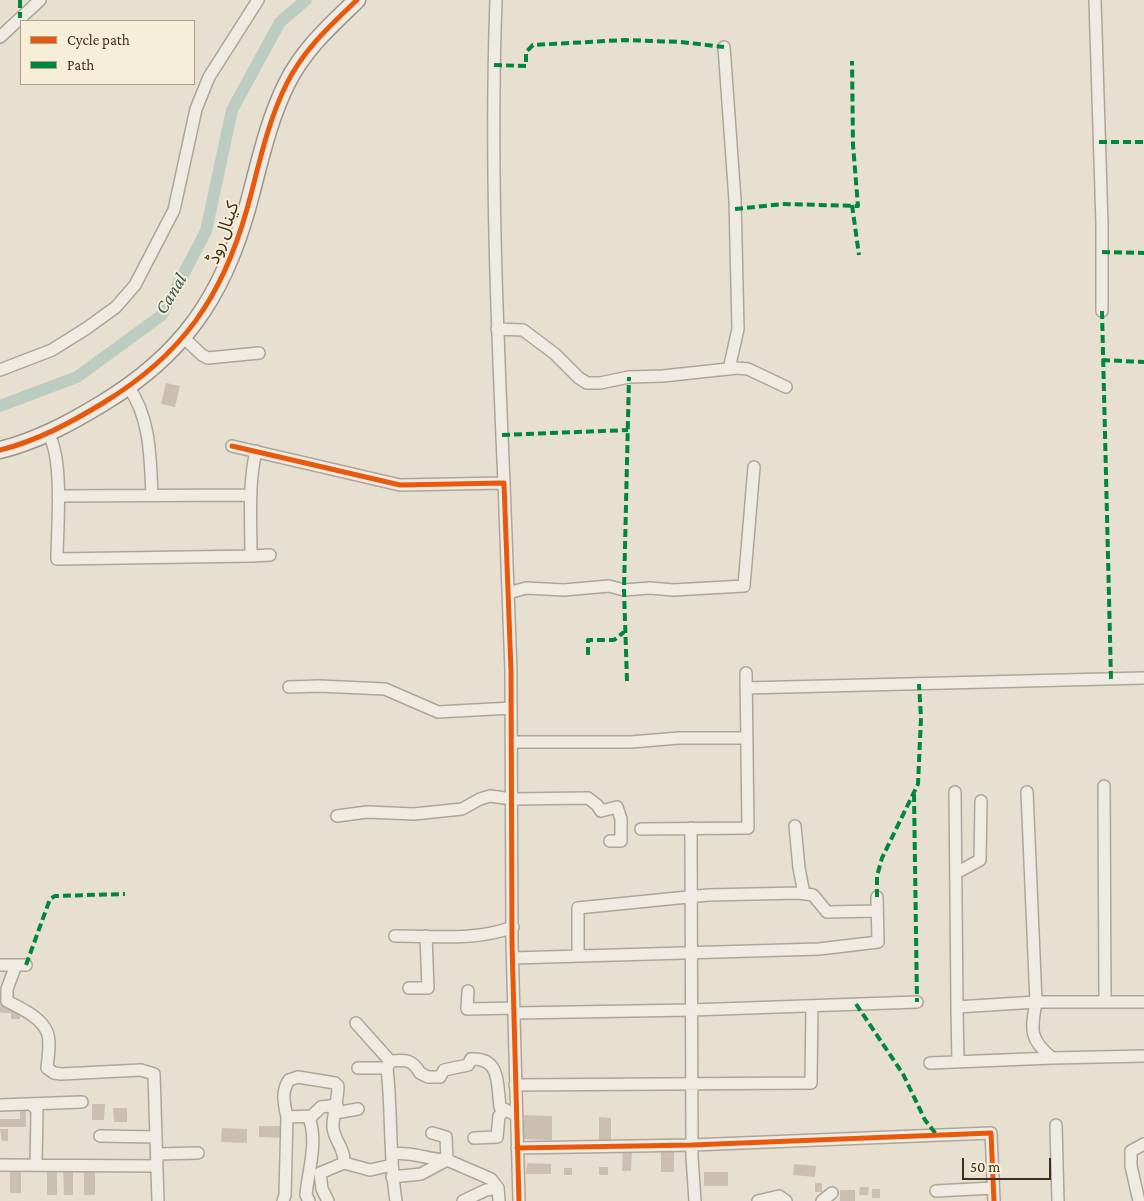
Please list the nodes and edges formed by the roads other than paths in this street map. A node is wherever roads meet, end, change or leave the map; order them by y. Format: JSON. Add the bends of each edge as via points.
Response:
{"nodes":[{"id":1,"x":40,"y":0,"type":"edge"},
{"id":2,"x":258,"y":0,"type":"edge"},
{"id":3,"x":357,"y":0,"type":"edge"},
{"id":4,"x":496,"y":0,"type":"edge"},
{"id":5,"x":1095,"y":0,"type":"edge"},
{"id":6,"x":0,"y":37,"type":"edge"},
{"id":7,"x":724,"y":47,"type":"dead end"},
{"id":8,"x":1102,"y":311,"type":"dead end"},
{"id":9,"x":497,"y":329,"type":"junction"},
{"id":10,"x":184,"y":338,"type":"junction"},
{"id":11,"x":258,"y":353,"type":"dead end"},
{"id":12,"x":730,"y":369,"type":"junction"},
{"id":13,"x":0,"y":370,"type":"edge"},
{"id":14,"x":128,"y":386,"type":"junction"},
{"id":15,"x":786,"y":387,"type":"dead end"},
{"id":16,"x":48,"y":434,"type":"junction"},
{"id":17,"x":232,"y":446,"type":"dead end"},
{"id":18,"x":0,"y":450,"type":"edge"},
{"id":19,"x":256,"y":451,"type":"junction"},
{"id":20,"x":754,"y":467,"type":"dead end"},
{"id":21,"x":504,"y":483,"type":"junction"},
{"id":22,"x":152,"y":495,"type":"junction"},
{"id":23,"x":251,"y":495,"type":"junction"},
{"id":24,"x":58,"y":496,"type":"junction"},
{"id":25,"x":270,"y":555,"type":"dead end"},
{"id":26,"x":251,"y":556,"type":"junction"},
{"id":27,"x":508,"y":593,"type":"junction"},
{"id":28,"x":746,"y":673,"type":"dead end"},
{"id":29,"x":1144,"y":678,"type":"edge"},
{"id":30,"x":289,"y":687,"type":"dead end"},
{"id":31,"x":746,"y":688,"type":"junction"},
{"id":32,"x":511,"y":708,"type":"junction"},
{"id":33,"x":746,"y":738,"type":"junction"},
{"id":34,"x":512,"y":742,"type":"junction"},
{"id":35,"x":1104,"y":786,"type":"dead end"},
{"id":36,"x":955,"y":792,"type":"dead end"},
{"id":37,"x":1027,"y":792,"type":"dead end"},
{"id":38,"x":512,"y":799,"type":"junction"},
{"id":39,"x":981,"y":801,"type":"dead end"},
{"id":40,"x":337,"y":816,"type":"dead end"},
{"id":41,"x":795,"y":826,"type":"dead end"},
{"id":42,"x":691,"y":828,"type":"junction"},
{"id":43,"x":641,"y":829,"type":"dead end"},
{"id":44,"x":610,"y":841,"type":"dead end"},
{"id":45,"x":956,"y":873,"type":"junction"},
{"id":46,"x":804,"y":894,"type":"junction"},
{"id":47,"x":877,"y":896,"type":"dead end"},
{"id":48,"x":691,"y":898,"type":"junction"},
{"id":49,"x":877,"y":910,"type":"junction"},
{"id":50,"x":512,"y":927,"type":"junction"},
{"id":51,"x":396,"y":936,"type":"dead end"},
{"id":52,"x":426,"y":936,"type":"junction"},
{"id":53,"x":692,"y":953,"type":"junction"},
{"id":54,"x":578,"y":956,"type":"junction"},
{"id":55,"x":513,"y":958,"type":"junction"},
{"id":56,"x":0,"y":965,"type":"edge"},
{"id":57,"x":408,"y":988,"type":"dead end"},
{"id":58,"x":468,"y":990,"type":"dead end"},
{"id":59,"x":917,"y":1002,"type":"dead end"},
{"id":60,"x":1036,"y":1002,"type":"junction"},
{"id":61,"x":1105,"y":1002,"type":"junction"},
{"id":62,"x":1144,"y":1002,"type":"edge"},
{"id":63,"x":812,"y":1006,"type":"junction"},
{"id":64,"x":957,"y":1006,"type":"junction"},
{"id":65,"x":514,"y":1010,"type":"junction"},
{"id":66,"x":692,"y":1010,"type":"junction"},
{"id":67,"x":356,"y":1023,"type":"dead end"},
{"id":68,"x":1144,"y":1056,"type":"edge"},
{"id":69,"x":1052,"y":1058,"type":"junction"},
{"id":70,"x":958,"y":1062,"type":"junction"},
{"id":71,"x":930,"y":1063,"type":"dead end"},
{"id":72,"x":389,"y":1064,"type":"junction"},
{"id":73,"x":358,"y":1068,"type":"dead end"},
{"id":74,"x":692,"y":1083,"type":"junction"},
{"id":75,"x":515,"y":1084,"type":"junction"},
{"id":76,"x":82,"y":1102,"type":"dead end"},
{"id":77,"x":0,"y":1105,"type":"edge"},
{"id":78,"x":32,"y":1105,"type":"junction"},
{"id":79,"x":336,"y":1109,"type":"junction"},
{"id":80,"x":358,"y":1109,"type":"dead end"},
{"id":81,"x":504,"y":1111,"type":"junction"},
{"id":82,"x":516,"y":1115,"type":"junction"},
{"id":83,"x":308,"y":1116,"type":"junction"},
{"id":84,"x":287,"y":1117,"type":"junction"},
{"id":85,"x":1056,"y":1125,"type":"dead end"},
{"id":86,"x":432,"y":1133,"type":"dead end"},
{"id":87,"x":100,"y":1136,"type":"dead end"},
{"id":88,"x":156,"y":1137,"type":"junction"},
{"id":89,"x":474,"y":1138,"type":"dead end"},
{"id":90,"x":1144,"y":1144,"type":"edge"},
{"id":91,"x":692,"y":1145,"type":"junction"},
{"id":92,"x":517,"y":1148,"type":"junction"},
{"id":93,"x":198,"y":1153,"type":"dead end"},
{"id":94,"x":392,"y":1159,"type":"junction"},
{"id":95,"x":157,"y":1160,"type":"junction"},
{"id":96,"x":447,"y":1160,"type":"junction"},
{"id":97,"x":344,"y":1163,"type":"junction"},
{"id":98,"x":0,"y":1165,"type":"edge"},
{"id":99,"x":36,"y":1165,"type":"junction"},
{"id":100,"x":392,"y":1177,"type":"junction"},
{"id":101,"x":498,"y":1188,"type":"junction"},
{"id":102,"x":993,"y":1188,"type":"junction"},
{"id":103,"x":936,"y":1191,"type":"dead end"},
{"id":104,"x":832,"y":1193,"type":"dead end"},
{"id":105,"x":327,"y":1198,"type":"edge"},
{"id":106,"x":158,"y":1201,"type":"edge"},
{"id":107,"x":283,"y":1201,"type":"edge"},
{"id":108,"x":311,"y":1201,"type":"edge"},
{"id":109,"x":396,"y":1201,"type":"edge"},
{"id":110,"x":463,"y":1201,"type":"edge"},
{"id":111,"x":499,"y":1201,"type":"edge"},
{"id":112,"x":519,"y":1201,"type":"edge"},
{"id":113,"x":695,"y":1201,"type":"edge"},
{"id":114,"x":758,"y":1201,"type":"edge"},
{"id":115,"x":786,"y":1201,"type":"edge"},
{"id":116,"x":822,"y":1201,"type":"edge"},
{"id":117,"x":994,"y":1201,"type":"edge"},
{"id":118,"x":1058,"y":1201,"type":"edge"},
{"id":119,"x":1139,"y":1201,"type":"edge"}],
"edges":[{"from":1,"to":6,"type":"street"},
{"from":2,"to":13,"type":"street","via":[[209,77],[196,109],[174,210],[135,285],[116,307],[87,328],[52,350]]},
{"from":3,"to":10,"type":"street","name":"کینال روڈ","via":[[305,52],[287,82],[272,118],[247,209],[216,293]]},
{"from":4,"to":9,"type":"street"},
{"from":5,"to":8,"type":"street"},
{"from":7,"to":12,"type":"street","via":[[734,190],[738,329]]},
{"from":9,"to":12,"type":"street","via":[[522,330],[587,383]]},
{"from":9,"to":21,"type":"street"},
{"from":10,"to":11,"type":"street","via":[[208,358]]},
{"from":10,"to":14,"type":"street","name":"کینال روڈ","via":[[153,368]]},
{"from":12,"to":15,"type":"street","via":[[748,369]]},
{"from":14,"to":16,"type":"street","name":"کینال روڈ"},
{"from":14,"to":22,"type":"street","via":[[137,398],[147,428]]},
{"from":16,"to":18,"type":"street","name":"کینال روڈ"},
{"from":16,"to":24,"type":"street","via":[[56,459]]},
{"from":17,"to":19,"type":"street"},
{"from":19,"to":21,"type":"street","via":[[400,485]]},
{"from":19,"to":23,"type":"street"},
{"from":20,"to":27,"type":"street","via":[[744,586],[673,590],[624,590],[609,586],[564,590],[526,588]]},
{"from":21,"to":27,"type":"street"},
{"from":22,"to":23,"type":"street"},
{"from":22,"to":24,"type":"street"},
{"from":23,"to":26,"type":"street"},
{"from":24,"to":26,"type":"street","via":[[57,559]]},
{"from":25,"to":26,"type":"street"},
{"from":27,"to":32,"type":"street"},
{"from":28,"to":31,"type":"street"},
{"from":29,"to":31,"type":"street"},
{"from":30,"to":32,"type":"street","via":[[385,689],[438,712]]},
{"from":31,"to":33,"type":"street"},
{"from":32,"to":34,"type":"street"},
{"from":33,"to":34,"type":"street"},
{"from":33,"to":42,"type":"street","via":[[748,828]]},
{"from":34,"to":38,"type":"street"},
{"from":35,"to":61,"type":"street"},
{"from":36,"to":45,"type":"street"},
{"from":37,"to":60,"type":"street"},
{"from":38,"to":40,"type":"street","via":[[490,796],[462,809],[425,813],[367,812]]},
{"from":38,"to":44,"type":"street","via":[[588,798],[601,811],[617,807],[621,841]]},
{"from":38,"to":50,"type":"street"},
{"from":39,"to":45,"type":"street","via":[[980,860]]},
{"from":41,"to":46,"type":"street"},
{"from":42,"to":43,"type":"street"},
{"from":42,"to":48,"type":"street"},
{"from":45,"to":64,"type":"street"},
{"from":46,"to":48,"type":"street"},
{"from":46,"to":49,"type":"street","via":[[813,895],[827,912]]},
{"from":47,"to":49,"type":"street"},
{"from":48,"to":53,"type":"street"},
{"from":48,"to":54,"type":"street","via":[[578,908]]},
{"from":49,"to":53,"type":"street","via":[[878,942],[819,949]]},
{"from":50,"to":52,"type":"street","via":[[498,933]]},
{"from":50,"to":55,"type":"street"},
{"from":51,"to":52,"type":"street"},
{"from":52,"to":57,"type":"street","via":[[428,988]]},
{"from":53,"to":54,"type":"street"},
{"from":53,"to":66,"type":"street"},
{"from":54,"to":55,"type":"street"},
{"from":55,"to":65,"type":"street"},
{"from":56,"to":88,"type":"street","via":[[21,965],[7,989],[7,1001],[36,1019],[48,1033],[47,1068],[54,1073],[142,1070],[154,1074]]},
{"from":58,"to":65,"type":"street","via":[[467,1009]]},
{"from":59,"to":63,"type":"street"},
{"from":60,"to":61,"type":"street"},
{"from":60,"to":64,"type":"street"},
{"from":60,"to":69,"type":"street","via":[[1033,1036],[1038,1046]]},
{"from":61,"to":62,"type":"street"},
{"from":63,"to":66,"type":"street"},
{"from":63,"to":74,"type":"street","via":[[811,1083]]},
{"from":64,"to":70,"type":"street"},
{"from":65,"to":66,"type":"street"},
{"from":65,"to":75,"type":"street"},
{"from":66,"to":74,"type":"street"},
{"from":67,"to":72,"type":"street"},
{"from":68,"to":69,"type":"street"},
{"from":69,"to":70,"type":"street"},
{"from":70,"to":71,"type":"street"},
{"from":72,"to":73,"type":"street"},
{"from":72,"to":81,"type":"street","via":[[409,1060],[420,1074],[434,1078],[440,1077],[444,1070],[468,1065],[471,1059],[484,1059],[497,1076],[500,1107]]},
{"from":72,"to":94,"type":"street"},
{"from":74,"to":75,"type":"street"},
{"from":74,"to":91,"type":"street"},
{"from":75,"to":82,"type":"street"},
{"from":76,"to":78,"type":"street"},
{"from":77,"to":78,"type":"street"},
{"from":78,"to":99,"type":"street","via":[[37,1110]]},
{"from":79,"to":80,"type":"street"},
{"from":79,"to":83,"type":"street","via":[[321,1107]]},
{"from":79,"to":84,"type":"street","via":[[338,1086],[335,1083],[298,1077],[284,1086]]},
{"from":79,"to":97,"type":"street","via":[[334,1136],[341,1145]]},
{"from":81,"to":82,"type":"street"},
{"from":81,"to":89,"type":"street","via":[[499,1116],[498,1137]]},
{"from":82,"to":92,"type":"street"},
{"from":83,"to":84,"type":"street"},
{"from":83,"to":108,"type":"street","via":[[313,1138],[306,1195]]},
{"from":84,"to":107,"type":"street","via":[[286,1195]]},
{"from":85,"to":118,"type":"street"},
{"from":86,"to":96,"type":"street","via":[[446,1137]]},
{"from":87,"to":88,"type":"street"},
{"from":88,"to":95,"type":"street"},
{"from":90,"to":119,"type":"street","via":[[1131,1152]]},
{"from":91,"to":92,"type":"street"},
{"from":91,"to":102,"type":"street","via":[[990,1133]]},
{"from":91,"to":113,"type":"street"},
{"from":92,"to":112,"type":"street"},
{"from":93,"to":95,"type":"street"},
{"from":94,"to":96,"type":"street","via":[[411,1153]]},
{"from":94,"to":97,"type":"street","via":[[370,1170]]},
{"from":94,"to":100,"type":"street"},
{"from":95,"to":99,"type":"street"},
{"from":95,"to":106,"type":"street"},
{"from":96,"to":100,"type":"street","via":[[421,1174]]},
{"from":96,"to":101,"type":"street","via":[[491,1179]]},
{"from":97,"to":105,"type":"street","via":[[320,1173]]},
{"from":98,"to":99,"type":"street"},
{"from":100,"to":109,"type":"street"},
{"from":101,"to":110,"type":"street"},
{"from":101,"to":111,"type":"street"},
{"from":102,"to":103,"type":"street"},
{"from":102,"to":117,"type":"street"},
{"from":104,"to":116,"type":"street"},
{"from":105,"to":108,"type":"street"},
{"from":114,"to":115,"type":"street","via":[[779,1196]]}]}
